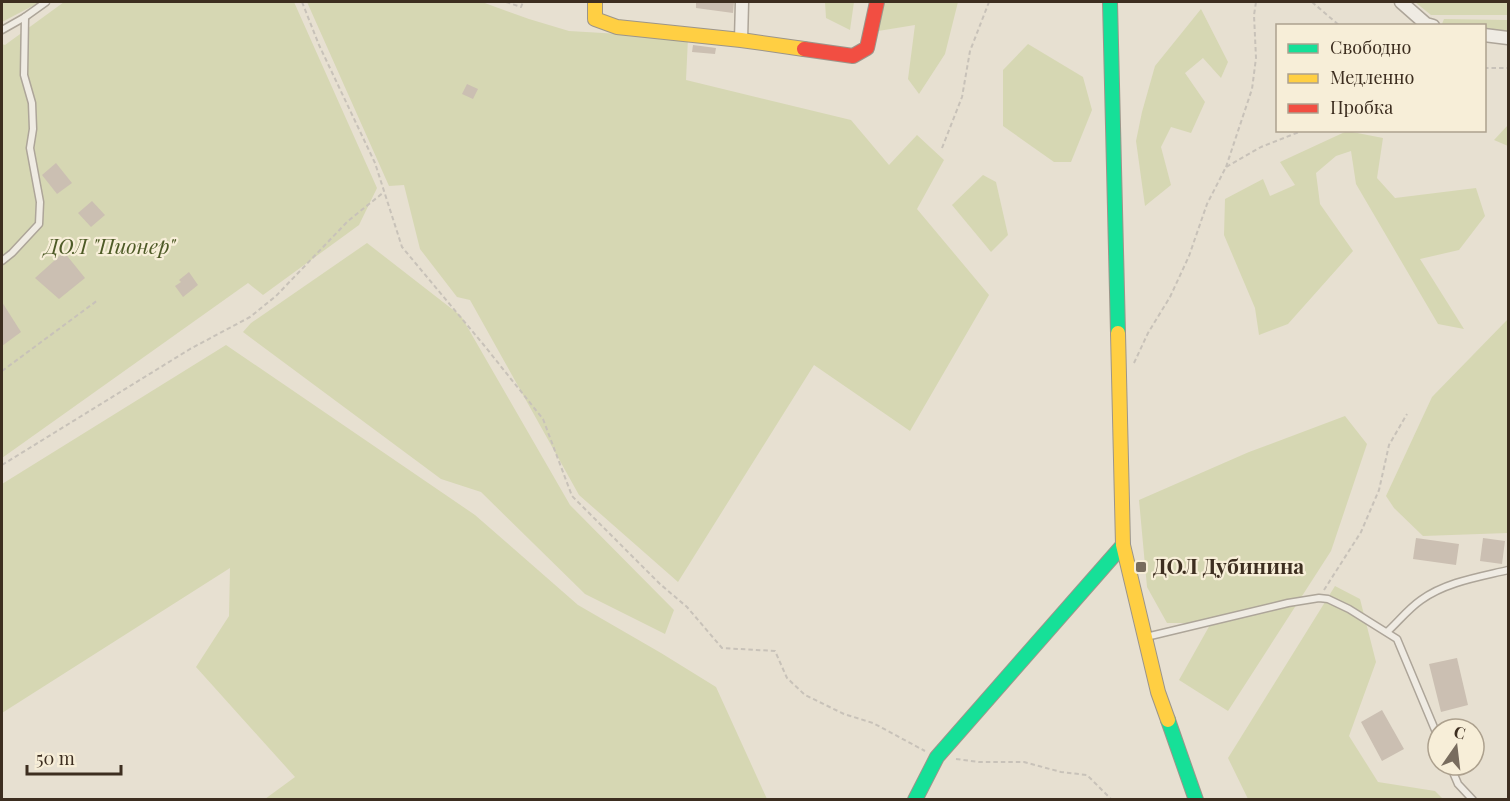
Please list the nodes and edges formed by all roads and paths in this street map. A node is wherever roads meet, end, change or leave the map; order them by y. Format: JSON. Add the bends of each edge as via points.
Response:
{"nodes":[{"id":1,"x":46,"y":2,"type":"edge"},
{"id":2,"x":302,"y":2,"type":"edge"},
{"id":3,"x":506,"y":2,"type":"edge"},
{"id":4,"x":523,"y":2,"type":"edge"},
{"id":5,"x":595,"y":2,"type":"edge"},
{"id":6,"x":742,"y":2,"type":"edge"},
{"id":7,"x":877,"y":2,"type":"edge"},
{"id":8,"x":989,"y":2,"type":"edge"},
{"id":9,"x":1110,"y":2,"type":"edge"},
{"id":10,"x":1256,"y":2,"type":"edge"},
{"id":11,"x":1312,"y":2,"type":"edge"},
{"id":12,"x":1401,"y":2,"type":"edge"},
{"id":13,"x":25,"y":17,"type":"junction"},
{"id":14,"x":1338,"y":24,"type":"edge"},
{"id":15,"x":1426,"y":24,"type":"edge"},
{"id":16,"x":2,"y":30,"type":"edge"},
{"id":17,"x":1486,"y":35,"type":"edge"},
{"id":18,"x":1509,"y":38,"type":"edge"},
{"id":19,"x":741,"y":40,"type":"junction"},
{"id":20,"x":1486,"y":68,"type":"edge"},
{"id":21,"x":1509,"y":68,"type":"edge"},
{"id":22,"x":1299,"y":132,"type":"edge"},
{"id":23,"x":942,"y":148,"type":"dead end"},
{"id":24,"x":1226,"y":167,"type":"junction"},
{"id":25,"x":384,"y":192,"type":"junction"},
{"id":26,"x":2,"y":261,"type":"edge"},
{"id":27,"x":99,"y":300,"type":"dead end"},
{"id":28,"x":2,"y":370,"type":"edge"},
{"id":29,"x":1131,"y":371,"type":"dead end"},
{"id":30,"x":1407,"y":414,"type":"dead end"},
{"id":31,"x":2,"y":465,"type":"edge"},
{"id":32,"x":1123,"y":545,"type":"junction"},
{"id":33,"x":1509,"y":570,"type":"edge"},
{"id":34,"x":1319,"y":598,"type":"junction"},
{"id":35,"x":1387,"y":632,"type":"junction"},
{"id":36,"x":1145,"y":637,"type":"junction"},
{"id":37,"x":1430,"y":717,"type":"edge"},
{"id":38,"x":937,"y":757,"type":"junction"},
{"id":39,"x":1455,"y":777,"type":"edge"},
{"id":40,"x":915,"y":800,"type":"edge"},
{"id":41,"x":1112,"y":800,"type":"edge"},
{"id":42,"x":1196,"y":800,"type":"edge"},
{"id":43,"x":1473,"y":800,"type":"edge"}],
"edges":[{"from":1,"to":13,"type":"lane"},
{"from":2,"to":25,"type":"path","via":[[375,163]]},
{"from":3,"to":4,"type":"path","via":[[521,7]]},
{"from":5,"to":19,"type":"street","via":[[595,19],[617,27]]},
{"from":6,"to":19,"type":"street"},
{"from":7,"to":19,"type":"street","via":[[867,48],[853,56]]},
{"from":8,"to":23,"type":"path","via":[[970,51],[963,97]]},
{"from":9,"to":32,"type":"street"},
{"from":10,"to":24,"type":"path","via":[[1252,89]]},
{"from":11,"to":14,"type":"path"},
{"from":12,"to":15,"type":"street"},
{"from":13,"to":16,"type":"lane"},
{"from":13,"to":26,"type":"lane","via":[[24,75],[32,103],[30,148],[40,202],[39,224]]},
{"from":17,"to":18,"type":"street"},
{"from":20,"to":21,"type":"path"},
{"from":22,"to":24,"type":"path"},
{"from":24,"to":29,"type":"path","via":[[1207,204],[1175,287]]},
{"from":25,"to":31,"type":"path","via":[[348,221],[276,296],[250,317],[190,349]]},
{"from":25,"to":38,"type":"path","via":[[402,247],[543,419],[572,496],[687,607],[722,648],[775,651],[787,678],[806,695],[873,723]]},
{"from":27,"to":28,"type":"path"},
{"from":30,"to":34,"type":"path","via":[[1389,445],[1379,490],[1361,532]]},
{"from":32,"to":36,"type":"street"},
{"from":32,"to":38,"type":"street"},
{"from":33,"to":35,"type":"lane","via":[[1439,590],[1420,601]]},
{"from":34,"to":35,"type":"lane","via":[[1349,609]]},
{"from":34,"to":36,"type":"lane"},
{"from":35,"to":37,"type":"lane","via":[[1397,639]]},
{"from":36,"to":42,"type":"street","via":[[1158,692]]},
{"from":38,"to":40,"type":"street"},
{"from":38,"to":41,"type":"path","via":[[1024,762],[1087,775]]},
{"from":39,"to":43,"type":"lane"}]}
